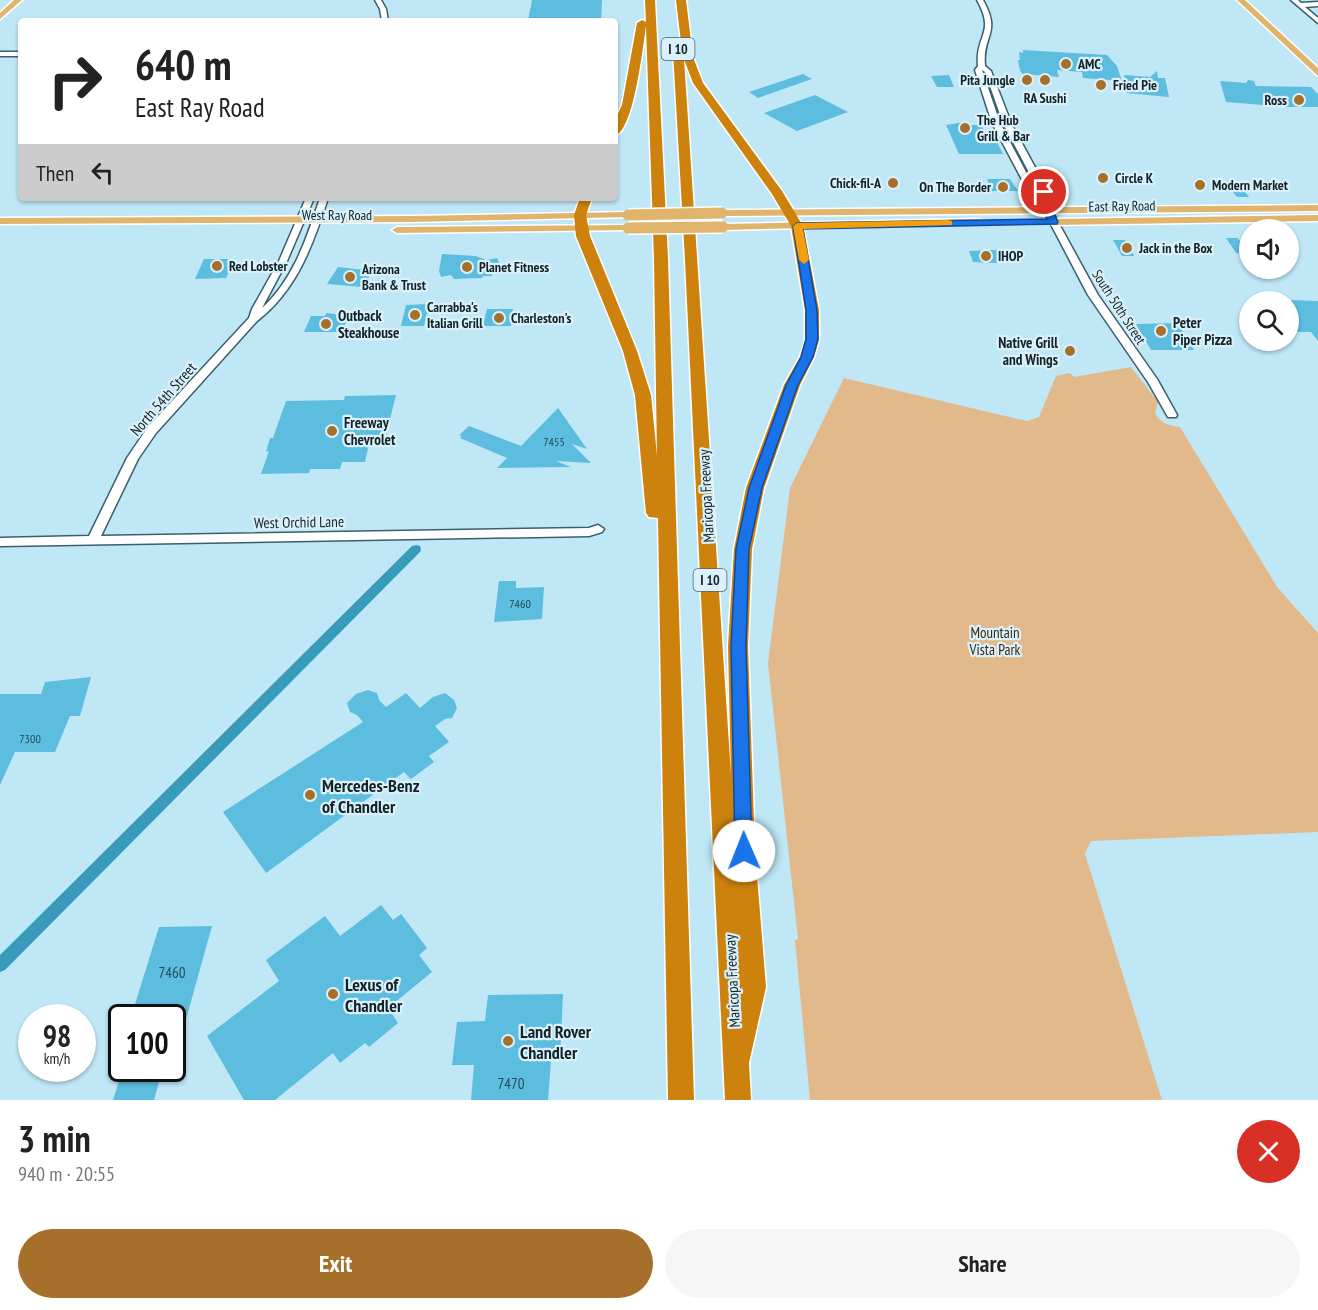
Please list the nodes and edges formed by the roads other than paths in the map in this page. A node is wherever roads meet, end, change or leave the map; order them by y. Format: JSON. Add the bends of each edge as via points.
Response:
{"nodes":[{"id":1,"x":8,"y":0,"type":"edge"},
{"id":2,"x":18,"y":0,"type":"edge"},
{"id":3,"x":378,"y":0,"type":"edge"},
{"id":4,"x":642,"y":0,"type":"edge"},
{"id":5,"x":650,"y":0,"type":"edge"},
{"id":6,"x":674,"y":0,"type":"edge"},
{"id":7,"x":681,"y":0,"type":"edge"},
{"id":8,"x":980,"y":0,"type":"edge"},
{"id":9,"x":1241,"y":0,"type":"edge"},
{"id":10,"x":1297,"y":2,"type":"edge"},
{"id":11,"x":1318,"y":4,"type":"edge"},
{"id":12,"x":0,"y":8,"type":"edge"},
{"id":13,"x":0,"y":17,"type":"edge"},
{"id":14,"x":384,"y":18,"type":"edge"},
{"id":15,"x":1318,"y":21,"type":"edge"},
{"id":16,"x":0,"y":54,"type":"edge"},
{"id":17,"x":18,"y":54,"type":"edge"},
{"id":18,"x":1318,"y":73,"type":"edge"},
{"id":19,"x":618,"y":126,"type":"edge"},
{"id":20,"x":309,"y":201,"type":"edge"},
{"id":21,"x":323,"y":201,"type":"edge"},
{"id":22,"x":584,"y":201,"type":"edge"},
{"id":23,"x":1318,"y":207,"type":"edge"},
{"id":24,"x":790,"y":213,"type":"junction"},
{"id":25,"x":675,"y":214,"type":"joint"},
{"id":26,"x":1050,"y":216,"type":"junction"},
{"id":27,"x":1318,"y":218,"type":"edge"},
{"id":28,"x":0,"y":221,"type":"edge"},
{"id":29,"x":581,"y":222,"type":"junction"},
{"id":30,"x":300,"y":225,"type":"junction"},
{"id":31,"x":314,"y":225,"type":"junction"},
{"id":32,"x":797,"y":226,"type":"junction"},
{"id":33,"x":675,"y":228,"type":"joint"},
{"id":34,"x":0,"y":230,"type":"edge"},
{"id":35,"x":254,"y":319,"type":"junction"},
{"id":36,"x":1172,"y":416,"type":"dead end"},
{"id":37,"x":598,"y":529,"type":"dead end"},
{"id":38,"x":93,"y":541,"type":"junction"},
{"id":39,"x":0,"y":542,"type":"edge"},
{"id":40,"x":670,"y":666,"type":"junction"},
{"id":41,"x":736,"y":1063,"type":"junction"},
{"id":42,"x":681,"y":1100,"type":"edge"},
{"id":43,"x":738,"y":1100,"type":"edge"}],
"edges":[{"from":1,"to":12,"type":"main road"},
{"from":2,"to":13,"type":"main road"},
{"from":3,"to":14,"type":"street"},
{"from":4,"to":19,"type":"highway","via":[[638,56]]},
{"from":5,"to":40,"type":"highway","number":"I 10","via":[[661,259]]},
{"from":6,"to":41,"type":"highway","name":"Maricopa Freeway","number":"I 10"},
{"from":7,"to":24,"type":"highway","via":[[688,57],[698,83]]},
{"from":8,"to":26,"type":"street","name":"South 50th Street","via":[[991,18],[979,54],[982,67],[978,70],[996,123],[1040,206]]},
{"from":9,"to":18,"type":"main road"},
{"from":10,"to":11,"type":"street"},
{"from":10,"to":15,"type":"street"},
{"from":16,"to":17,"type":"street"},
{"from":20,"to":30,"type":"street","name":"North 54th Street"},
{"from":21,"to":31,"type":"street","name":"North 54th Street"},
{"from":22,"to":29,"type":"highway"},
{"from":23,"to":26,"type":"main road","name":"East Ray Road"},
{"from":24,"to":25,"type":"main road","name":"East Ray Road","bridge":true},
{"from":24,"to":26,"type":"main road","name":"East Ray Road"},
{"from":24,"to":32,"type":"highway"},
{"from":25,"to":29,"type":"main road","name":"West Ray Road","bridge":true},
{"from":26,"to":27,"type":"main road","name":"East Ray Road"},
{"from":26,"to":32,"type":"main road","name":"East Ray Road"},
{"from":26,"to":36,"type":"street","name":"South 50th Street","via":[[1093,295],[1153,381]]},
{"from":28,"to":30,"type":"main road","name":"West Ray Road"},
{"from":29,"to":31,"type":"main road","name":"West Ray Road"},
{"from":29,"to":33,"type":"main road","name":"West Ray Road","bridge":true},
{"from":29,"to":40,"type":"highway","via":[[586,246],[630,351],[643,395]]},
{"from":30,"to":31,"type":"main road","name":"West Ray Road"},
{"from":30,"to":34,"type":"main road","name":"West Ray Road"},
{"from":30,"to":35,"type":"street","name":"North 54th Street"},
{"from":31,"to":35,"type":"street","name":"North 54th Street","via":[[285,286],[267,311]]},
{"from":32,"to":33,"type":"main road","name":"East Ray Road","bridge":true},
{"from":32,"to":41,"type":"highway","via":[[812,310],[812,339],[755,488],[743,549],[738,646],[744,851],[754,987]]},
{"from":35,"to":38,"type":"street","name":"North 54th Street","via":[[152,430],[133,458]]},
{"from":37,"to":38,"type":"street","name":"West Orchid Lane"},
{"from":38,"to":39,"type":"street","name":"West Orchid Lane"},
{"from":40,"to":42,"type":"highway","number":"I 10"},
{"from":41,"to":43,"type":"highway","name":"Maricopa Freeway","number":"I 10"}]}
